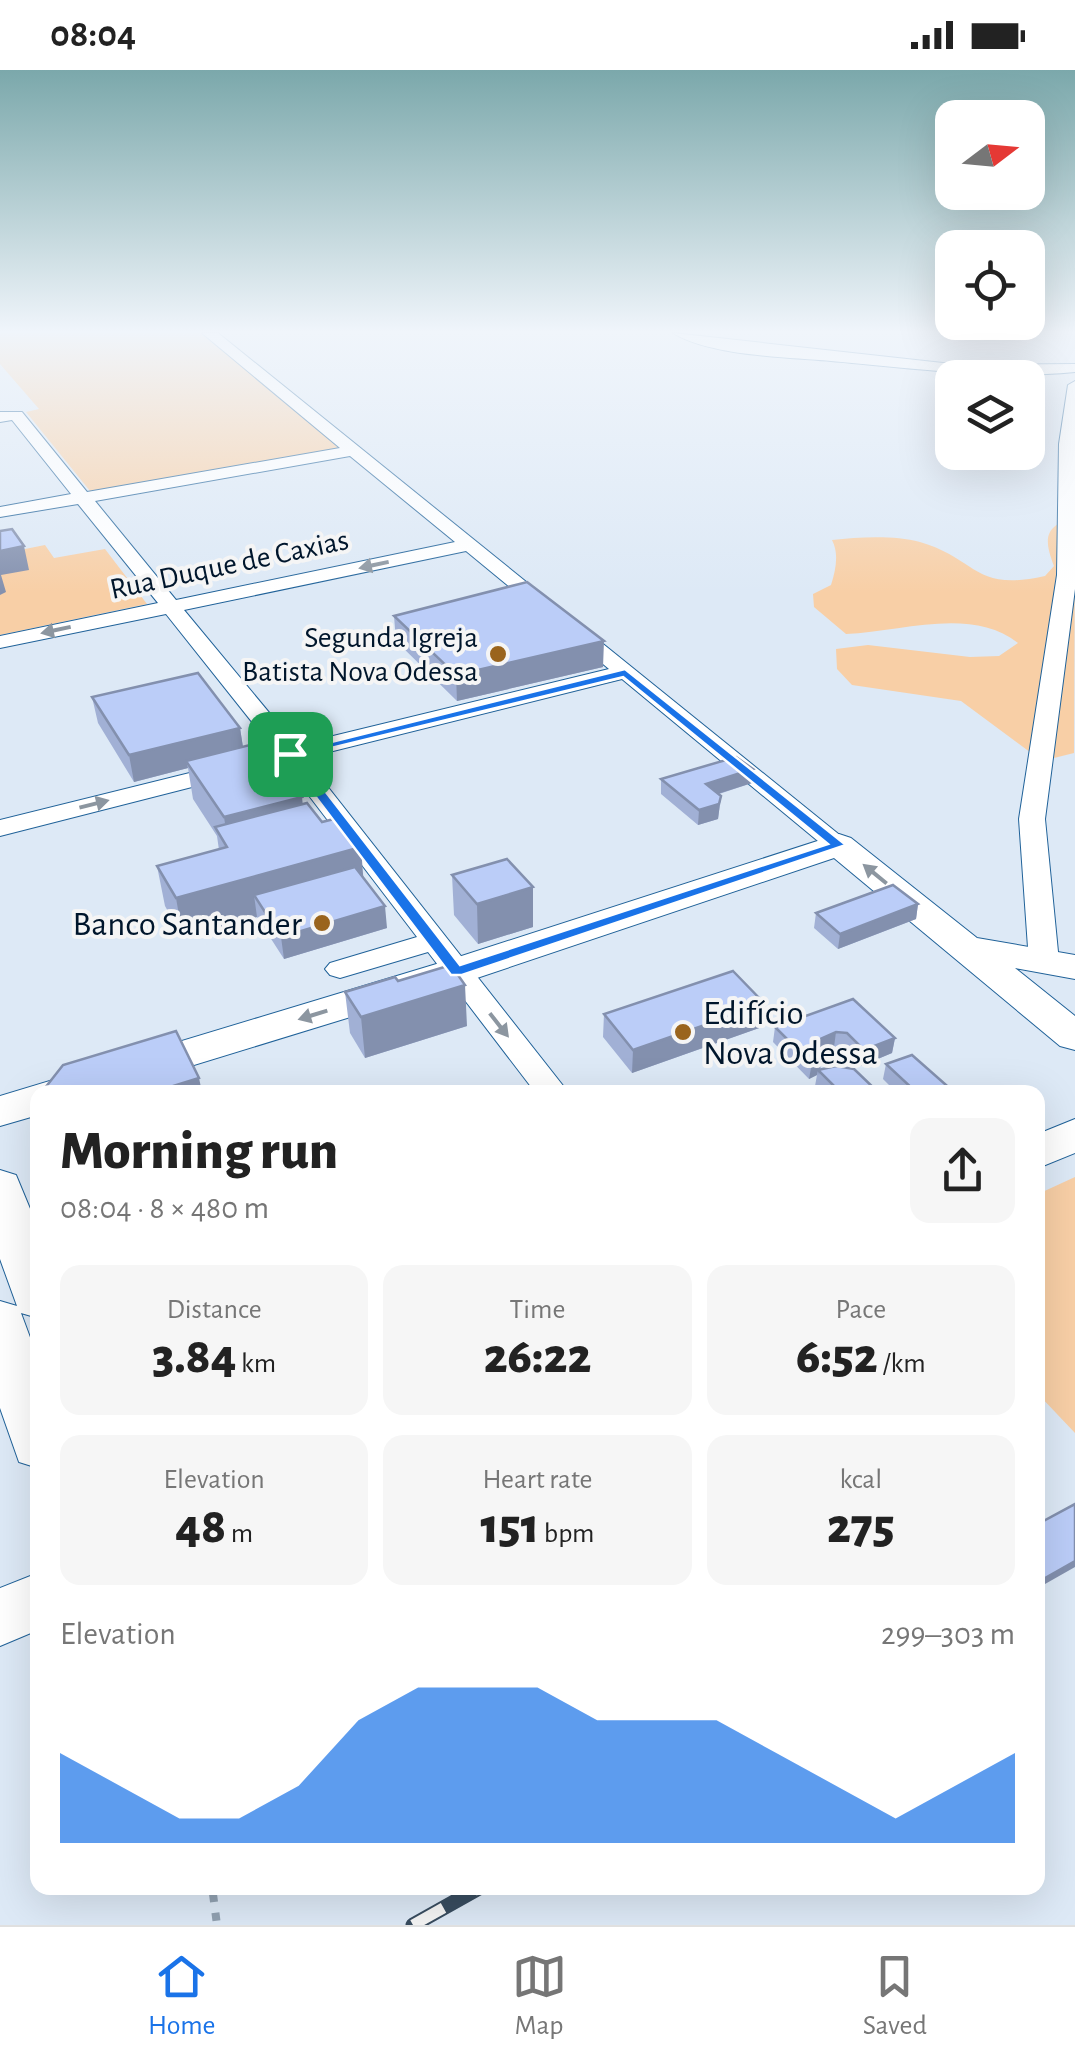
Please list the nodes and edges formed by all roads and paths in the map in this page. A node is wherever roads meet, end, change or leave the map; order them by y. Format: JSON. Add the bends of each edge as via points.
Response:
{"nodes":[{"id":1,"x":11,"y":420,"type":"edge"},
{"id":2,"x":317,"y":420,"type":"edge"},
{"id":3,"x":1070,"y":420,"type":"edge"},
{"id":4,"x":356,"y":450,"type":"junction"},
{"id":5,"x":83,"y":498,"type":"junction"},
{"id":6,"x":0,"y":512,"type":"edge"},
{"id":7,"x":470,"y":545,"type":"junction"},
{"id":8,"x":172,"y":606,"type":"junction"},
{"id":9,"x":0,"y":642,"type":"edge"},
{"id":10,"x":625,"y":672,"type":"junction"},
{"id":11,"x":290,"y":754,"type":"junction"},
{"id":12,"x":0,"y":828,"type":"edge"},
{"id":13,"x":838,"y":845,"type":"junction"},
{"id":14,"x":965,"y":948,"type":"junction"},
{"id":15,"x":445,"y":956,"type":"junction"},
{"id":16,"x":1060,"y":964,"type":"edge"},
{"id":17,"x":340,"y":969,"type":"dead end"},
{"id":18,"x":1075,"y":1036,"type":"edge"},
{"id":19,"x":79,"y":1085,"type":"edge"},
{"id":20,"x":546,"y":1085,"type":"edge"},
{"id":21,"x":30,"y":1102,"type":"edge"},
{"id":22,"x":0,"y":1111,"type":"edge"},
{"id":23,"x":1075,"y":1135,"type":"edge"},
{"id":24,"x":1045,"y":1149,"type":"edge"},
{"id":25,"x":2,"y":1197,"type":"edge"},
{"id":26,"x":30,"y":1277,"type":"edge"},
{"id":27,"x":0,"y":1321,"type":"edge"},
{"id":28,"x":30,"y":1419,"type":"edge"},
{"id":29,"x":30,"y":1604,"type":"edge"},
{"id":30,"x":0,"y":1617,"type":"edge"},
{"id":31,"x":213,"y":1895,"type":"edge"},
{"id":32,"x":217,"y":1925,"type":"edge"}],
"edges":[{"from":1,"to":5,"type":"street"},
{"from":2,"to":4,"type":"street"},
{"from":3,"to":16,"type":"street","via":[[1067,575],[1032,820]]},
{"from":4,"to":5,"type":"street"},
{"from":4,"to":7,"type":"street"},
{"from":5,"to":6,"type":"street"},
{"from":5,"to":8,"type":"street"},
{"from":7,"to":8,"type":"street","name":"Rua Duque de Caxias","one_way":true},
{"from":7,"to":10,"type":"street"},
{"from":8,"to":9,"type":"street","name":"Rua Duque de Caxias","one_way":true},
{"from":8,"to":11,"type":"street"},
{"from":10,"to":11,"type":"street"},
{"from":10,"to":13,"type":"street"},
{"from":12,"to":11,"type":"street","one_way":true},
{"from":11,"to":15,"type":"street","via":[[338,831]]},
{"from":14,"to":13,"type":"main road","one_way":true},
{"from":13,"to":15,"type":"main road"},
{"from":14,"to":16,"type":"main road"},
{"from":14,"to":18,"type":"main road"},
{"from":15,"to":17,"type":"street"},
{"from":15,"to":19,"type":"main road","one_way":true},
{"from":15,"to":20,"type":"street","one_way":true},
{"from":21,"to":22,"type":"main road"},
{"from":23,"to":24,"type":"main road"},
{"from":25,"to":26,"type":"main road"},
{"from":27,"to":28,"type":"main road"},
{"from":29,"to":30,"type":"main road"},
{"from":31,"to":32,"type":"path"}]}
